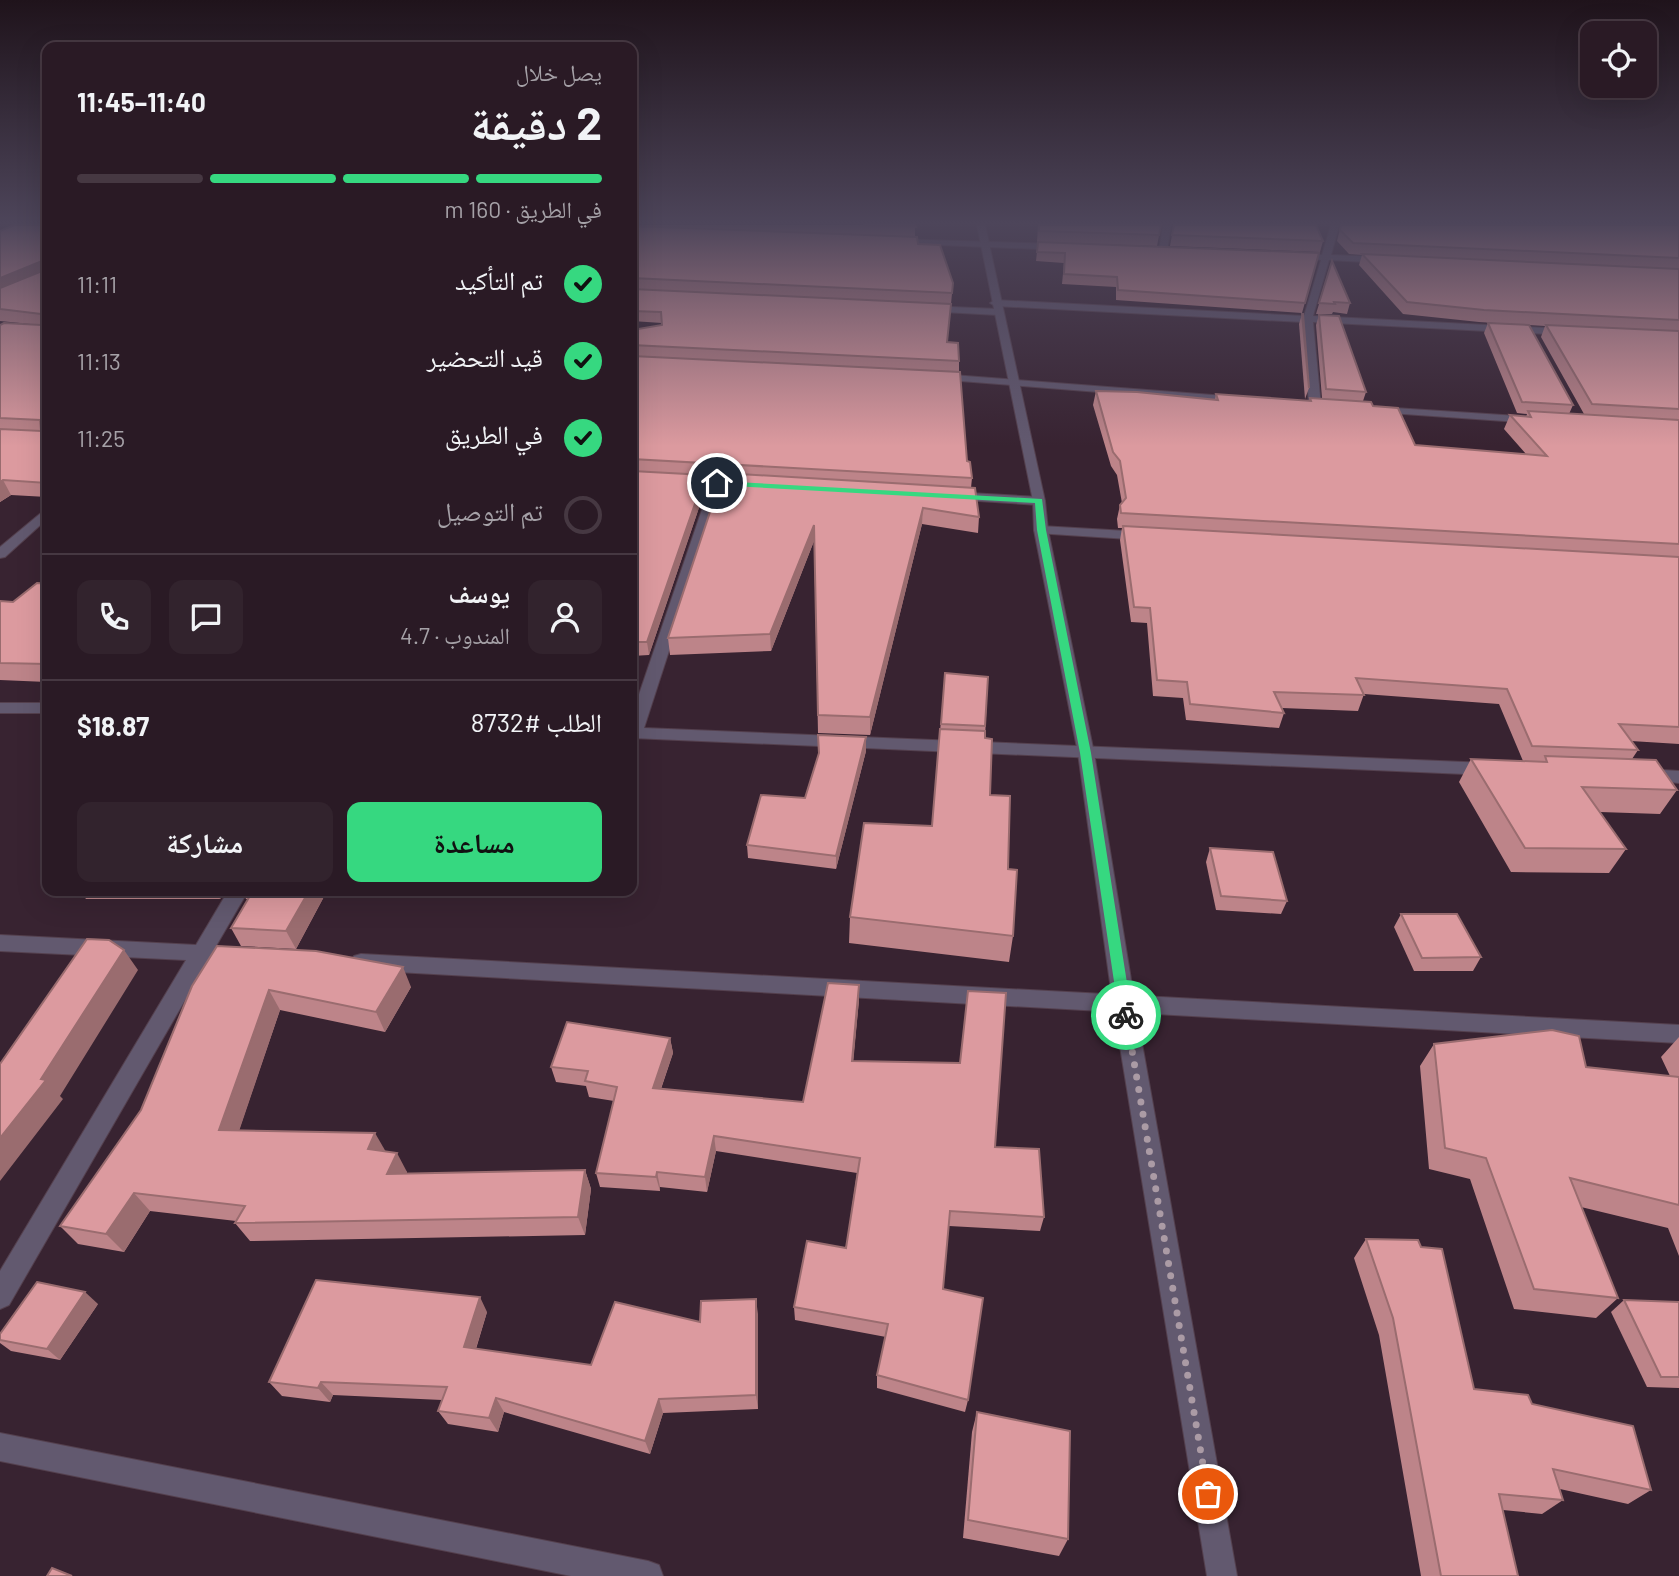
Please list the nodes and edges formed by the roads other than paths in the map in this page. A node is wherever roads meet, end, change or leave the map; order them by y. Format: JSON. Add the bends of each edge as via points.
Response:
{"nodes":[{"id":1,"x":995,"y":299,"type":"edge"},
{"id":2,"x":1314,"y":299,"type":"edge"},
{"id":3,"x":917,"y":308,"type":"edge"},
{"id":4,"x":997,"y":308,"type":"junction"},
{"id":5,"x":1308,"y":318,"type":"junction"},
{"id":6,"x":1530,"y":330,"type":"junction"},
{"id":7,"x":1584,"y":333,"type":"edge"},
{"id":8,"x":1536,"y":342,"type":"edge"},
{"id":9,"x":931,"y":377,"type":"edge"},
{"id":10,"x":1012,"y":381,"type":"junction"},
{"id":11,"x":1246,"y":400,"type":"edge"},
{"id":12,"x":1301,"y":405,"type":"edge"},
{"id":13,"x":1315,"y":406,"type":"junction"},
{"id":14,"x":1328,"y":407,"type":"edge"},
{"id":15,"x":1368,"y":409,"type":"edge"},
{"id":16,"x":1541,"y":420,"type":"edge"},
{"id":17,"x":668,"y":480,"type":"edge"},
{"id":18,"x":717,"y":483,"type":"junction"},
{"id":19,"x":758,"y":485,"type":"edge"},
{"id":20,"x":932,"y":495,"type":"edge"},
{"id":21,"x":1039,"y":501,"type":"junction"},
{"id":22,"x":42,"y":517,"type":"edge"},
{"id":23,"x":1041,"y":530,"type":"junction"},
{"id":24,"x":1152,"y":537,"type":"edge"},
{"id":25,"x":2,"y":550,"type":"edge"},
{"id":26,"x":0,"y":708,"type":"edge"},
{"id":27,"x":42,"y":708,"type":"edge"},
{"id":28,"x":637,"y":721,"type":"edge"},
{"id":29,"x":637,"y":733,"type":"edge"},
{"id":30,"x":1086,"y":753,"type":"junction"},
{"id":31,"x":1500,"y":769,"type":"edge"},
{"id":32,"x":1624,"y":774,"type":"edge"},
{"id":33,"x":1679,"y":776,"type":"edge"},
{"id":34,"x":235,"y":896,"type":"edge"},
{"id":35,"x":0,"y":943,"type":"edge"},
{"id":36,"x":201,"y":954,"type":"junction"},
{"id":37,"x":257,"y":957,"type":"edge"},
{"id":38,"x":341,"y":961,"type":"edge"},
{"id":39,"x":1124,"y":1004,"type":"junction"},
{"id":40,"x":1679,"y":1034,"type":"edge"},
{"id":41,"x":0,"y":1296,"type":"edge"},
{"id":42,"x":0,"y":1447,"type":"edge"},
{"id":43,"x":648,"y":1576,"type":"edge"},
{"id":44,"x":1222,"y":1576,"type":"edge"}],
"edges":[{"from":1,"to":4,"type":"street"},
{"from":2,"to":5,"type":"street"},
{"from":3,"to":4,"type":"street"},
{"from":4,"to":5,"type":"street"},
{"from":4,"to":10,"type":"street"},
{"from":5,"to":6,"type":"street"},
{"from":5,"to":13,"type":"street"},
{"from":6,"to":7,"type":"street"},
{"from":6,"to":8,"type":"street"},
{"from":9,"to":10,"type":"street"},
{"from":10,"to":11,"type":"street"},
{"from":10,"to":21,"type":"street"},
{"from":12,"to":13,"type":"street"},
{"from":13,"to":14,"type":"street"},
{"from":15,"to":16,"type":"street"},
{"from":17,"to":18,"type":"street"},
{"from":18,"to":19,"type":"street"},
{"from":18,"to":28,"type":"street"},
{"from":20,"to":21,"type":"street"},
{"from":21,"to":23,"type":"street"},
{"from":22,"to":25,"type":"street"},
{"from":23,"to":24,"type":"street"},
{"from":23,"to":30,"type":"street"},
{"from":26,"to":27,"type":"street"},
{"from":29,"to":30,"type":"street"},
{"from":30,"to":31,"type":"street"},
{"from":30,"to":39,"type":"street"},
{"from":32,"to":33,"type":"street"},
{"from":34,"to":36,"type":"street"},
{"from":35,"to":36,"type":"street"},
{"from":36,"to":37,"type":"street"},
{"from":36,"to":41,"type":"street"},
{"from":38,"to":39,"type":"street"},
{"from":39,"to":40,"type":"street"},
{"from":39,"to":44,"type":"street"},
{"from":42,"to":43,"type":"street"}]}
